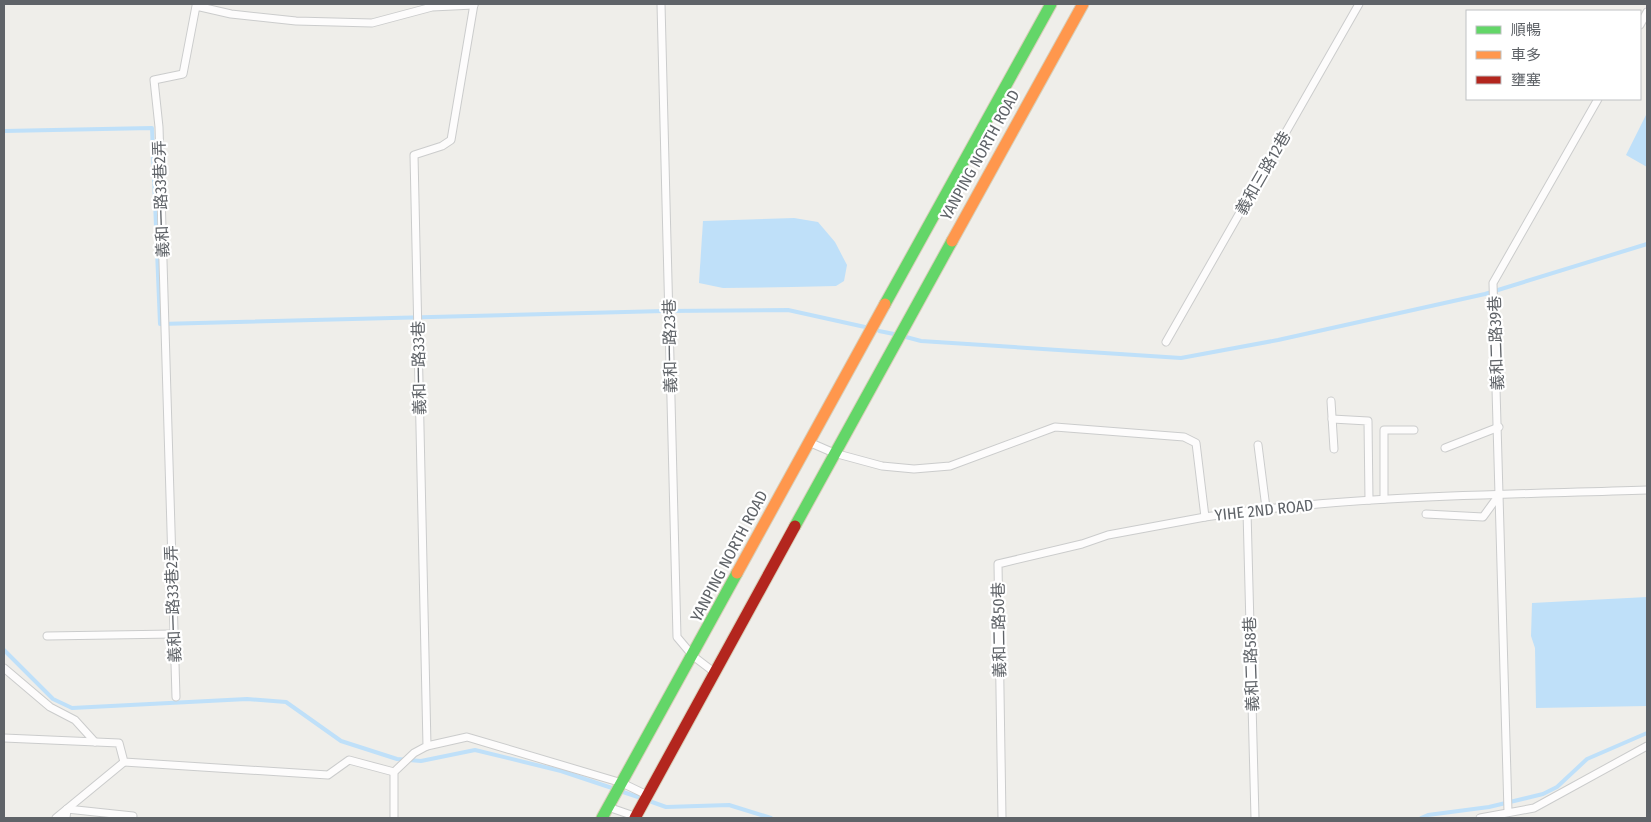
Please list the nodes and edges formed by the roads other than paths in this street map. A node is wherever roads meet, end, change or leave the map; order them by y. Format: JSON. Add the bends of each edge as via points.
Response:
{"nodes":[{"id":1,"x":661,"y":4,"type":"edge"},
{"id":2,"x":1051,"y":4,"type":"edge"},
{"id":3,"x":1082,"y":4,"type":"edge"},
{"id":4,"x":1359,"y":4,"type":"edge"},
{"id":5,"x":474,"y":5,"type":"edge"},
{"id":6,"x":1647,"y":12,"type":"edge"},
{"id":7,"x":1641,"y":23,"type":"edge"},
{"id":8,"x":1597,"y":100,"type":"edge"},
{"id":9,"x":1166,"y":342,"type":"dead end"},
{"id":10,"x":1331,"y":401,"type":"dead end"},
{"id":11,"x":1332,"y":420,"type":"junction"},
{"id":12,"x":1499,"y":428,"type":"junction"},
{"id":13,"x":1414,"y":430,"type":"dead end"},
{"id":14,"x":808,"y":442,"type":"junction"},
{"id":15,"x":1258,"y":445,"type":"dead end"},
{"id":16,"x":1445,"y":448,"type":"dead end"},
{"id":17,"x":1334,"y":449,"type":"dead end"},
{"id":18,"x":834,"y":453,"type":"junction"},
{"id":19,"x":1647,"y":490,"type":"edge"},
{"id":20,"x":1499,"y":495,"type":"junction"},
{"id":21,"x":1384,"y":499,"type":"junction"},
{"id":22,"x":1369,"y":500,"type":"junction"},
{"id":23,"x":1266,"y":508,"type":"junction"},
{"id":24,"x":1247,"y":510,"type":"junction"},
{"id":25,"x":1426,"y":514,"type":"dead end"},
{"id":26,"x":1205,"y":517,"type":"junction"},
{"id":27,"x":174,"y":634,"type":"junction"},
{"id":28,"x":47,"y":636,"type":"dead end"},
{"id":29,"x":693,"y":656,"type":"junction"},
{"id":30,"x":4,"y":668,"type":"edge"},
{"id":31,"x":714,"y":672,"type":"junction"},
{"id":32,"x":176,"y":697,"type":"dead end"},
{"id":33,"x":4,"y":738,"type":"edge"},
{"id":34,"x":95,"y":742,"type":"junction"},
{"id":35,"x":426,"y":746,"type":"junction"},
{"id":36,"x":1647,"y":746,"type":"edge"},
{"id":37,"x":124,"y":762,"type":"junction"},
{"id":38,"x":394,"y":772,"type":"junction"},
{"id":39,"x":622,"y":783,"type":"junction"},
{"id":40,"x":647,"y":795,"type":"junction"},
{"id":41,"x":608,"y":808,"type":"junction"},
{"id":42,"x":67,"y":809,"type":"junction"},
{"id":43,"x":1508,"y":809,"type":"junction"},
{"id":44,"x":133,"y":816,"type":"dead end"},
{"id":45,"x":56,"y":818,"type":"edge"},
{"id":46,"x":66,"y":818,"type":"edge"},
{"id":47,"x":394,"y":818,"type":"edge"},
{"id":48,"x":602,"y":818,"type":"edge"},
{"id":49,"x":639,"y":818,"type":"edge"},
{"id":50,"x":1002,"y":818,"type":"edge"},
{"id":51,"x":1255,"y":818,"type":"edge"},
{"id":52,"x":1480,"y":818,"type":"edge"}],
"edges":[{"from":1,"to":29,"type":"lane","name":"義和一路23巷","via":[[677,637]]},
{"from":2,"to":14,"type":"main road","name":"YANPING NORTH ROAD"},
{"from":3,"to":18,"type":"main road","name":"YANPING NORTH ROAD"},
{"from":4,"to":9,"type":"lane","name":"義和三路12巷"},
{"from":5,"to":27,"type":"lane","name":"義和一路33巷2弄","via":[[432,8],[372,23],[296,21],[231,14],[196,6],[182,74],[154,80],[159,127]]},
{"from":5,"to":35,"type":"lane","name":"義和一路33巷","via":[[451,140],[414,155]]},
{"from":6,"to":7,"type":"lane"},
{"from":8,"to":12,"type":"lane","name":"義和二路39巷","via":[[1494,283]]},
{"from":10,"to":11,"type":"lane"},
{"from":11,"to":17,"type":"lane"},
{"from":11,"to":22,"type":"lane","via":[[1368,421]]},
{"from":12,"to":16,"type":"lane"},
{"from":12,"to":20,"type":"lane","name":"義和二路39巷"},
{"from":13,"to":21,"type":"lane","via":[[1384,430]]},
{"from":14,"to":18,"type":"lane","name":"YIHE 2ND ROAD"},
{"from":14,"to":29,"type":"main road","name":"YANPING NORTH ROAD"},
{"from":15,"to":23,"type":"lane"},
{"from":18,"to":26,"type":"lane","name":"YIHE 2ND ROAD","via":[[882,466],[914,469],[950,466],[1055,427],[1184,437],[1196,443]]},
{"from":18,"to":31,"type":"main road"},
{"from":19,"to":20,"type":"lane","name":"YIHE 2ND ROAD"},
{"from":20,"to":21,"type":"lane","name":"YIHE 2ND ROAD"},
{"from":20,"to":25,"type":"lane","via":[[1484,517]]},
{"from":20,"to":43,"type":"lane","name":"義和二路39巷"},
{"from":21,"to":22,"type":"lane","name":"YIHE 2ND ROAD"},
{"from":22,"to":23,"type":"lane","name":"YIHE 2ND ROAD"},
{"from":23,"to":24,"type":"lane","name":"YIHE 2ND ROAD"},
{"from":24,"to":26,"type":"lane","name":"YIHE 2ND ROAD"},
{"from":24,"to":51,"type":"lane","name":"義和二路58巷"},
{"from":26,"to":50,"type":"lane","name":"義和二路50巷","via":[[1108,535],[998,564]]},
{"from":27,"to":28,"type":"lane"},
{"from":27,"to":32,"type":"lane","name":"義和一路33巷2弄"},
{"from":29,"to":31,"type":"lane","name":"義和一路23巷"},
{"from":29,"to":39,"type":"main road","name":"YANPING NORTH ROAD"},
{"from":30,"to":34,"type":"lane","via":[[50,707],[75,720]]},
{"from":31,"to":40,"type":"main road"},
{"from":33,"to":34,"type":"lane"},
{"from":34,"to":37,"type":"lane","via":[[119,743]]},
{"from":35,"to":38,"type":"lane"},
{"from":35,"to":39,"type":"lane","via":[[467,737]]},
{"from":36,"to":43,"type":"lane","via":[[1534,808]]},
{"from":37,"to":38,"type":"lane","via":[[328,775],[349,760]]},
{"from":37,"to":42,"type":"lane"},
{"from":38,"to":47,"type":"lane"},
{"from":39,"to":40,"type":"lane"},
{"from":39,"to":41,"type":"main road","name":"YANPING NORTH ROAD"},
{"from":40,"to":49,"type":"main road"},
{"from":41,"to":48,"type":"main road","name":"YANPING NORTH ROAD"},
{"from":41,"to":49,"type":"lane"},
{"from":42,"to":44,"type":"lane"},
{"from":42,"to":45,"type":"lane"},
{"from":42,"to":46,"type":"lane"},
{"from":43,"to":52,"type":"lane"}]}
